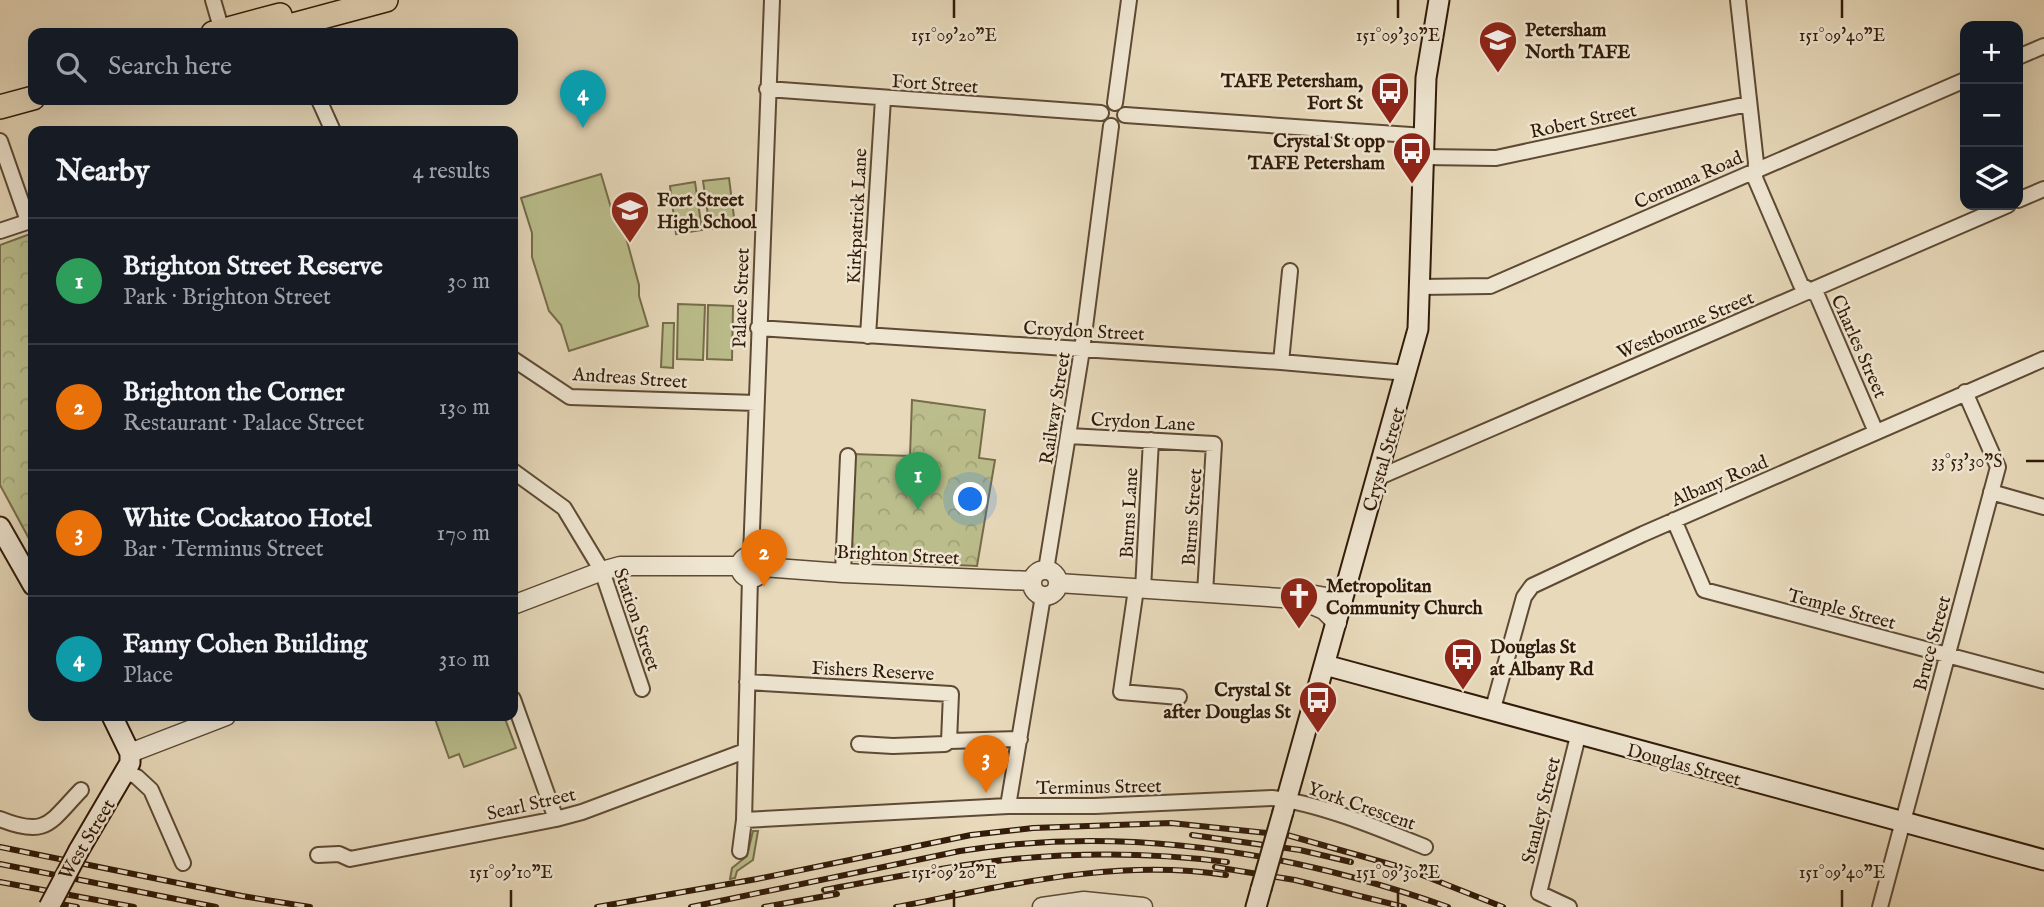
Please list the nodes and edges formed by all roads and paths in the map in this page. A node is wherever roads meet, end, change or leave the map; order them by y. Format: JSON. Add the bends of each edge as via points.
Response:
{"nodes":[{"id":1,"x":213,"y":0,"type":"edge"},
{"id":2,"x":333,"y":0,"type":"edge"},
{"id":3,"x":386,"y":0,"type":"edge"},
{"id":4,"x":772,"y":0,"type":"edge"},
{"id":5,"x":1129,"y":0,"type":"edge"},
{"id":6,"x":1440,"y":0,"type":"edge"},
{"id":7,"x":1738,"y":0,"type":"edge"},
{"id":8,"x":217,"y":28,"type":"edge"},
{"id":9,"x":232,"y":28,"type":"edge"},
{"id":10,"x":294,"y":28,"type":"edge"},
{"id":11,"x":2044,"y":46,"type":"edge"},
{"id":12,"x":2023,"y":55,"type":"edge"},
{"id":13,"x":1960,"y":82,"type":"edge"},
{"id":14,"x":28,"y":83,"type":"edge"},
{"id":15,"x":767,"y":89,"type":"junction"},
{"id":16,"x":0,"y":91,"type":"edge"},
{"id":17,"x":28,"y":99,"type":"edge"},
{"id":18,"x":883,"y":99,"type":"junction"},
{"id":19,"x":1115,"y":103,"type":"junction"},
{"id":20,"x":1748,"y":104,"type":"junction"},
{"id":21,"x":321,"y":105,"type":"edge"},
{"id":22,"x":0,"y":107,"type":"edge"},
{"id":23,"x":1101,"y":113,"type":"junction"},
{"id":24,"x":1125,"y":115,"type":"junction"},
{"id":25,"x":331,"y":126,"type":"edge"},
{"id":26,"x":1111,"y":126,"type":"junction"},
{"id":27,"x":1424,"y":136,"type":"junction"},
{"id":28,"x":0,"y":141,"type":"edge"},
{"id":29,"x":1424,"y":157,"type":"junction"},
{"id":30,"x":1755,"y":171,"type":"junction"},
{"id":31,"x":2044,"y":189,"type":"edge"},
{"id":32,"x":2023,"y":198,"type":"edge"},
{"id":33,"x":1996,"y":210,"type":"edge"},
{"id":34,"x":28,"y":215,"type":"edge"},
{"id":35,"x":28,"y":221,"type":"edge"},
{"id":36,"x":0,"y":232,"type":"edge"},
{"id":37,"x":1290,"y":271,"type":"dead end"},
{"id":38,"x":1421,"y":287,"type":"junction"},
{"id":39,"x":1809,"y":291,"type":"junction"},
{"id":40,"x":758,"y":328,"type":"junction"},
{"id":41,"x":868,"y":336,"type":"junction"},
{"id":42,"x":1082,"y":350,"type":"junction"},
{"id":43,"x":2044,"y":359,"type":"edge"},
{"id":44,"x":518,"y":362,"type":"edge"},
{"id":45,"x":1281,"y":362,"type":"junction"},
{"id":46,"x":1407,"y":373,"type":"junction"},
{"id":47,"x":1965,"y":392,"type":"junction"},
{"id":48,"x":756,"y":403,"type":"junction"},
{"id":49,"x":1876,"y":432,"type":"junction"},
{"id":50,"x":1069,"y":436,"type":"junction"},
{"id":51,"x":1151,"y":440,"type":"junction"},
{"id":52,"x":1214,"y":444,"type":"joint"},
{"id":53,"x":848,"y":456,"type":"dead end"},
{"id":54,"x":518,"y":475,"type":"edge"},
{"id":55,"x":1377,"y":478,"type":"junction"},
{"id":56,"x":1992,"y":492,"type":"junction"},
{"id":57,"x":2044,"y":506,"type":"edge"},
{"id":58,"x":1674,"y":520,"type":"junction"},
{"id":59,"x":0,"y":527,"type":"edge"},
{"id":60,"x":751,"y":567,"type":"junction"},
{"id":61,"x":602,"y":570,"type":"junction"},
{"id":62,"x":843,"y":573,"type":"junction"},
{"id":63,"x":28,"y":576,"type":"edge"},
{"id":64,"x":1045,"y":578,"type":"junction"},
{"id":65,"x":1140,"y":589,"type":"junction"},
{"id":66,"x":1205,"y":593,"type":"junction"},
{"id":67,"x":1043,"y":596,"type":"joint"},
{"id":68,"x":1297,"y":599,"type":"junction"},
{"id":69,"x":1343,"y":600,"type":"junction"},
{"id":70,"x":518,"y":603,"type":"edge"},
{"id":71,"x":1337,"y":623,"type":"junction"},
{"id":72,"x":1947,"y":656,"type":"junction"},
{"id":73,"x":1325,"y":665,"type":"junction"},
{"id":74,"x":2044,"y":681,"type":"edge"},
{"id":75,"x":747,"y":682,"type":"junction"},
{"id":76,"x":642,"y":689,"type":"dead end"},
{"id":77,"x":1179,"y":697,"type":"dead end"},
{"id":78,"x":1492,"y":712,"type":"junction"},
{"id":79,"x":518,"y":713,"type":"edge"},
{"id":80,"x":114,"y":721,"type":"edge"},
{"id":81,"x":216,"y":721,"type":"edge"},
{"id":82,"x":1578,"y":736,"type":"junction"},
{"id":83,"x":1020,"y":739,"type":"junction"},
{"id":84,"x":949,"y":741,"type":"junction"},
{"id":85,"x":859,"y":744,"type":"dead end"},
{"id":86,"x":746,"y":751,"type":"junction"},
{"id":87,"x":128,"y":763,"type":"junction"},
{"id":88,"x":81,"y":790,"type":"dead end"},
{"id":89,"x":1008,"y":806,"type":"junction"},
{"id":90,"x":1285,"y":806,"type":"junction"},
{"id":91,"x":556,"y":818,"type":"junction"},
{"id":92,"x":0,"y":820,"type":"edge"},
{"id":93,"x":744,"y":820,"type":"junction"},
{"id":94,"x":1903,"y":822,"type":"junction"},
{"id":95,"x":1425,"y":847,"type":"dead end"},
{"id":96,"x":740,"y":851,"type":"dead end"},
{"id":97,"x":318,"y":855,"type":"dead end"},
{"id":98,"x":2044,"y":860,"type":"edge"},
{"id":99,"x":183,"y":863,"type":"dead end"},
{"id":100,"x":1258,"y":898,"type":"edge"},
{"id":101,"x":49,"y":907,"type":"edge"},
{"id":102,"x":1042,"y":907,"type":"edge"},
{"id":103,"x":1143,"y":907,"type":"edge"},
{"id":104,"x":1569,"y":907,"type":"edge"},
{"id":105,"x":1880,"y":907,"type":"edge"}],
"edges":[{"from":1,"to":8,"type":"street"},
{"from":2,"to":9,"type":"highway"},
{"from":3,"to":10,"type":"highway"},
{"from":4,"to":15,"type":"street","name":"Palace Street"},
{"from":5,"to":19,"type":"street"},
{"from":6,"to":27,"type":"main road","name":"Crystal Street","via":[[1426,78]]},
{"from":7,"to":20,"type":"street","name":"Charles Street"},
{"from":11,"to":12,"type":"street"},
{"from":13,"to":30,"type":"street","name":"Corunna Road"},
{"from":14,"to":16,"type":"highway"},
{"from":15,"to":18,"type":"street","name":"Fort Street"},
{"from":15,"to":40,"type":"street","name":"Palace Street"},
{"from":17,"to":22,"type":"highway"},
{"from":18,"to":23,"type":"street","name":"Fort Street"},
{"from":18,"to":41,"type":"street","name":"Kirkpatrick Lane"},
{"from":19,"to":23,"type":"street"},
{"from":19,"to":24,"type":"street"},
{"from":20,"to":29,"type":"street","name":"Robert Street","via":[[1496,158]]},
{"from":20,"to":30,"type":"street","name":"Charles Street"},
{"from":21,"to":25,"type":"street"},
{"from":23,"to":26,"type":"street"},
{"from":24,"to":26,"type":"street","via":[[1119,125]]},
{"from":24,"to":27,"type":"street"},
{"from":26,"to":42,"type":"street","name":"Railway Street"},
{"from":27,"to":29,"type":"main road","name":"Crystal Street"},
{"from":28,"to":34,"type":"street"},
{"from":29,"to":38,"type":"main road","name":"Crystal Street"},
{"from":30,"to":38,"type":"street","name":"Corunna Road","via":[[1490,286]]},
{"from":30,"to":39,"type":"street","name":"Charles Street","via":[[1801,285]]},
{"from":31,"to":32,"type":"street"},
{"from":33,"to":39,"type":"street","name":"Westbourne Street"},
{"from":35,"to":36,"type":"street"},
{"from":37,"to":45,"type":"street"},
{"from":38,"to":46,"type":"main road","name":"Crystal Street","via":[[1418,329]]},
{"from":39,"to":49,"type":"street","name":"Charles Street","via":[[1817,295]]},
{"from":39,"to":55,"type":"street","name":"Westbourne Street"},
{"from":40,"to":41,"type":"street","name":"Croydon Street"},
{"from":40,"to":48,"type":"street","name":"Palace Street"},
{"from":41,"to":42,"type":"street","name":"Croydon Street"},
{"from":42,"to":45,"type":"street","name":"Croydon Street"},
{"from":42,"to":50,"type":"street","name":"Railway Street"},
{"from":43,"to":47,"type":"street","name":"Albany Road"},
{"from":44,"to":48,"type":"street","name":"Andreas Street","via":[[570,397]]},
{"from":45,"to":46,"type":"street","name":"Croydon Street"},
{"from":46,"to":55,"type":"main road","name":"Crystal Street"},
{"from":47,"to":49,"type":"street","name":"Albany Road"},
{"from":47,"to":56,"type":"street","name":"Bruce Street","via":[[1998,467]]},
{"from":48,"to":60,"type":"street","name":"Palace Street"},
{"from":49,"to":58,"type":"street","name":"Albany Road"},
{"from":50,"to":51,"type":"street","name":"Crydon Lane"},
{"from":50,"to":64,"type":"street","name":"Railway Street"},
{"from":51,"to":52,"type":"street","name":"Crydon Lane"},
{"from":51,"to":65,"type":"street","name":"Burns Lane"},
{"from":52,"to":66,"type":"street","name":"Burns Street"},
{"from":53,"to":62,"type":"street"},
{"from":54,"to":61,"type":"street","name":"Station Street","via":[[564,508]]},
{"from":55,"to":69,"type":"main road","name":"Crystal Street"},
{"from":56,"to":57,"type":"street"},
{"from":56,"to":72,"type":"street","name":"Bruce Street"},
{"from":58,"to":72,"type":"street","name":"Temple Street","via":[[1704,590]]},
{"from":58,"to":78,"type":"street","name":"Albany Road","via":[[1532,586],[1524,597]]},
{"from":59,"to":63,"type":"main road"},
{"from":60,"to":61,"type":"street","name":"Brighton Street","via":[[620,566]]},
{"from":60,"to":62,"type":"street","name":"Brighton Street"},
{"from":60,"to":75,"type":"street","name":"Palace Street"},
{"from":61,"to":70,"type":"street","name":"Brighton Street"},
{"from":61,"to":76,"type":"street","name":"Station Street"},
{"from":62,"to":64,"type":"street","name":"Brighton Street"},
{"from":64,"to":65,"type":"street","name":"Brighton Street"},
{"from":64,"to":67,"type":"street","via":[[1053,593]]},
{"from":65,"to":66,"type":"street","name":"Brighton Street"},
{"from":65,"to":77,"type":"street","name":"Burns Lane","via":[[1121,692]]},
{"from":66,"to":68,"type":"street","name":"Brighton Street"},
{"from":67,"to":83,"type":"street"},
{"from":68,"to":69,"type":"street","name":"Brighton Street","via":[[1315,595]]},
{"from":68,"to":71,"type":"street","name":"Brighton Street","via":[[1318,606]]},
{"from":69,"to":71,"type":"main road","name":"Crystal Street"},
{"from":71,"to":73,"type":"main road","name":"Crystal Street"},
{"from":72,"to":74,"type":"street","name":"Temple Street"},
{"from":72,"to":94,"type":"street","name":"Bruce Street"},
{"from":73,"to":78,"type":"main road","name":"Douglas Street"},
{"from":73,"to":90,"type":"main road","name":"Crystal Street"},
{"from":75,"to":84,"type":"street","name":"Fishers Reserve","via":[[951,694]]},
{"from":75,"to":86,"type":"street","name":"Palace Street"},
{"from":78,"to":82,"type":"main road","name":"Douglas Street"},
{"from":79,"to":91,"type":"street"},
{"from":80,"to":87,"type":"main road"},
{"from":81,"to":87,"type":"street"},
{"from":82,"to":94,"type":"main road","name":"Douglas Street"},
{"from":82,"to":104,"type":"street","name":"Stanley Street","via":[[1539,893]]},
{"from":83,"to":84,"type":"street"},
{"from":83,"to":89,"type":"street"},
{"from":84,"to":85,"type":"street"},
{"from":86,"to":91,"type":"street","name":"Searl Street"},
{"from":86,"to":93,"type":"street","name":"Palace Street"},
{"from":87,"to":99,"type":"street","via":[[151,790]]},
{"from":87,"to":101,"type":"main road","name":"West Street","bridge":true},
{"from":88,"to":92,"type":"street","via":[[40,827],[29,830]]},
{"from":89,"to":90,"type":"street","name":"Terminus Street","via":[[1252,798]]},
{"from":89,"to":93,"type":"street","name":"Terminus Street"},
{"from":90,"to":95,"type":"street","name":"York Crescent","via":[[1366,824]]},
{"from":90,"to":100,"type":"main road","name":"Crystal Street","bridge":true},
{"from":91,"to":97,"type":"street","name":"Searl Street","via":[[350,859],[339,854]]},
{"from":93,"to":96,"type":"street","name":"Palace Street"},
{"from":94,"to":98,"type":"main road","name":"Douglas Street"},
{"from":94,"to":105,"type":"street","name":"Bruce Street"},
{"from":102,"to":103,"type":"street","via":[[1084,901]]}]}
